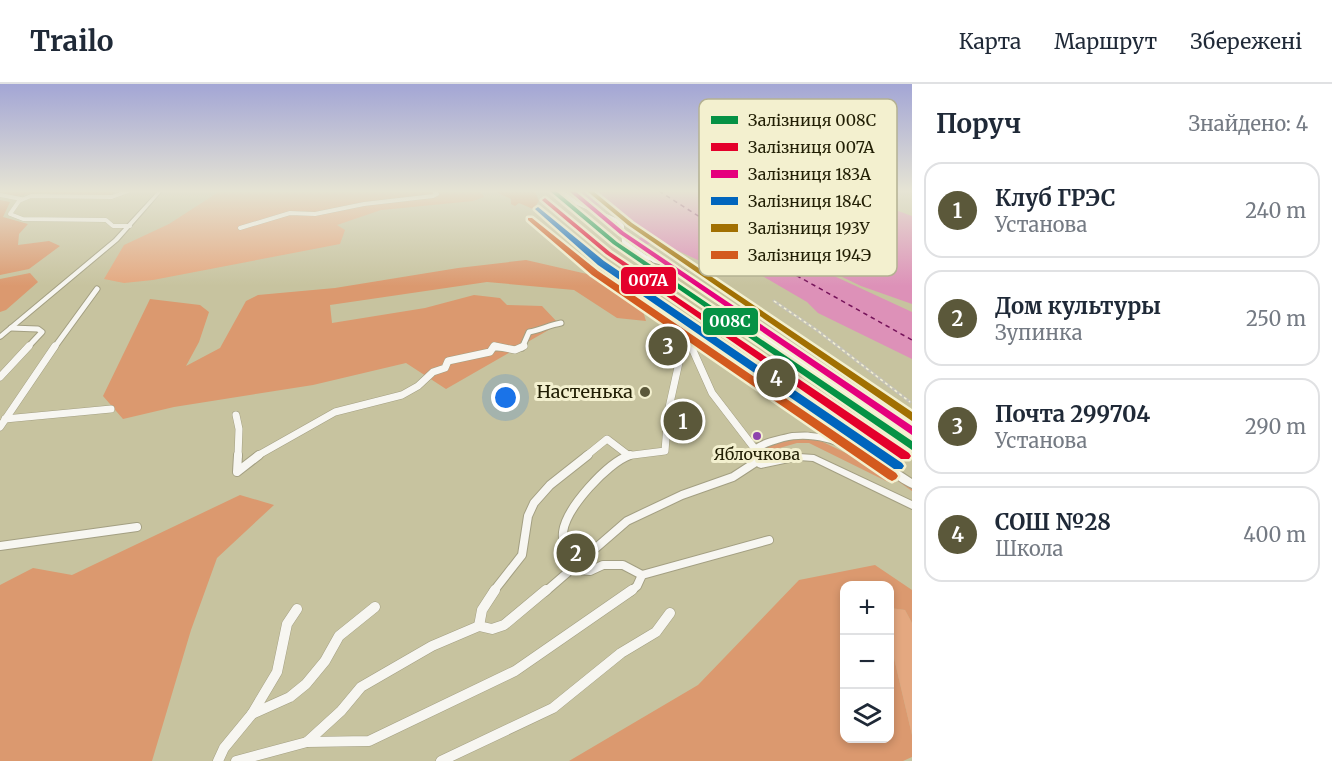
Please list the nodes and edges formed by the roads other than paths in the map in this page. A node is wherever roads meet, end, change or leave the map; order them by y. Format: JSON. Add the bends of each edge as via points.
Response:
{"nodes":[{"id":1,"x":111,"y":223,"type":"edge"},
{"id":2,"x":133,"y":223,"type":"edge"},
{"id":3,"x":258,"y":223,"type":"edge"},
{"id":4,"x":619,"y":223,"type":"edge"},
{"id":5,"x":130,"y":226,"type":"junction"},
{"id":6,"x":240,"y":228,"type":"dead end"},
{"id":7,"x":97,"y":289,"type":"dead end"},
{"id":8,"x":561,"y":323,"type":"dead end"},
{"id":9,"x":11,"y":328,"type":"junction"},
{"id":10,"x":0,"y":337,"type":"edge"},
{"id":11,"x":0,"y":377,"type":"edge"},
{"id":12,"x":111,"y":409,"type":"dead end"},
{"id":13,"x":236,"y":415,"type":"dead end"},
{"id":14,"x":5,"y":419,"type":"junction"},
{"id":15,"x":0,"y":427,"type":"edge"},
{"id":16,"x":912,"y":441,"type":"edge"},
{"id":17,"x":755,"y":449,"type":"junction"},
{"id":18,"x":628,"y":455,"type":"junction"},
{"id":19,"x":756,"y":462,"type":"junction"},
{"id":20,"x":912,"y":483,"type":"edge"},
{"id":21,"x":912,"y":505,"type":"edge"},
{"id":22,"x":137,"y":526,"type":"dead end"},
{"id":23,"x":769,"y":540,"type":"dead end"},
{"id":24,"x":0,"y":546,"type":"edge"},
{"id":25,"x":570,"y":569,"type":"junction"},
{"id":26,"x":642,"y":575,"type":"junction"},
{"id":27,"x":375,"y":607,"type":"dead end"},
{"id":28,"x":297,"y":609,"type":"dead end"},
{"id":29,"x":670,"y":613,"type":"dead end"},
{"id":30,"x":479,"y":626,"type":"junction"},
{"id":31,"x":252,"y":714,"type":"junction"},
{"id":32,"x":307,"y":742,"type":"junction"},
{"id":33,"x":218,"y":761,"type":"edge"},
{"id":34,"x":236,"y":761,"type":"edge"},
{"id":35,"x":441,"y":761,"type":"edge"}],
"edges":[{"from":1,"to":5,"type":"street"},
{"from":2,"to":5,"type":"main road"},
{"from":3,"to":6,"type":"street"},
{"from":4,"to":16,"type":"street","via":[[624,242],[638,253],[677,268],[777,348]]},
{"from":5,"to":9,"type":"main road"},
{"from":7,"to":14,"type":"street"},
{"from":8,"to":13,"type":"street","via":[[529,332],[524,347],[515,350],[494,346],[490,352],[459,357],[402,395],[335,412],[264,451],[237,472]]},
{"from":9,"to":10,"type":"main road"},
{"from":9,"to":11,"type":"street","via":[[38,328],[42,332]]},
{"from":12,"to":14,"type":"street"},
{"from":14,"to":15,"type":"street"},
{"from":17,"to":18,"type":"street","via":[[712,393],[685,334],[676,328],[672,332],[681,349],[668,412],[667,447],[660,454]]},
{"from":17,"to":19,"type":"main road","via":[[750,455]]},
{"from":17,"to":20,"type":"main road","via":[[792,434],[819,436],[862,453]]},
{"from":18,"to":25,"type":"street","via":[[609,468],[569,511],[562,536]]},
{"from":18,"to":30,"type":"street","via":[[607,439],[532,505],[520,560],[504,576],[482,610]]},
{"from":19,"to":21,"type":"main road","via":[[769,465],[806,456]]},
{"from":19,"to":25,"type":"street","via":[[733,477],[627,521]]},
{"from":22,"to":24,"type":"street"},
{"from":23,"to":26,"type":"street"},
{"from":25,"to":26,"type":"street","via":[[590,571],[624,565]]},
{"from":25,"to":30,"type":"street","via":[[497,629]]},
{"from":26,"to":32,"type":"street","via":[[637,586],[625,596],[497,680],[369,741]]},
{"from":27,"to":31,"type":"street","via":[[339,636],[306,684],[290,697]]},
{"from":28,"to":31,"type":"street","via":[[287,624],[277,672]]},
{"from":29,"to":35,"type":"street","via":[[659,629],[604,665],[577,692],[554,707],[522,726],[478,741]]},
{"from":30,"to":32,"type":"street","via":[[432,646],[362,687]]},
{"from":31,"to":33,"type":"street"},
{"from":32,"to":34,"type":"street"}]}
